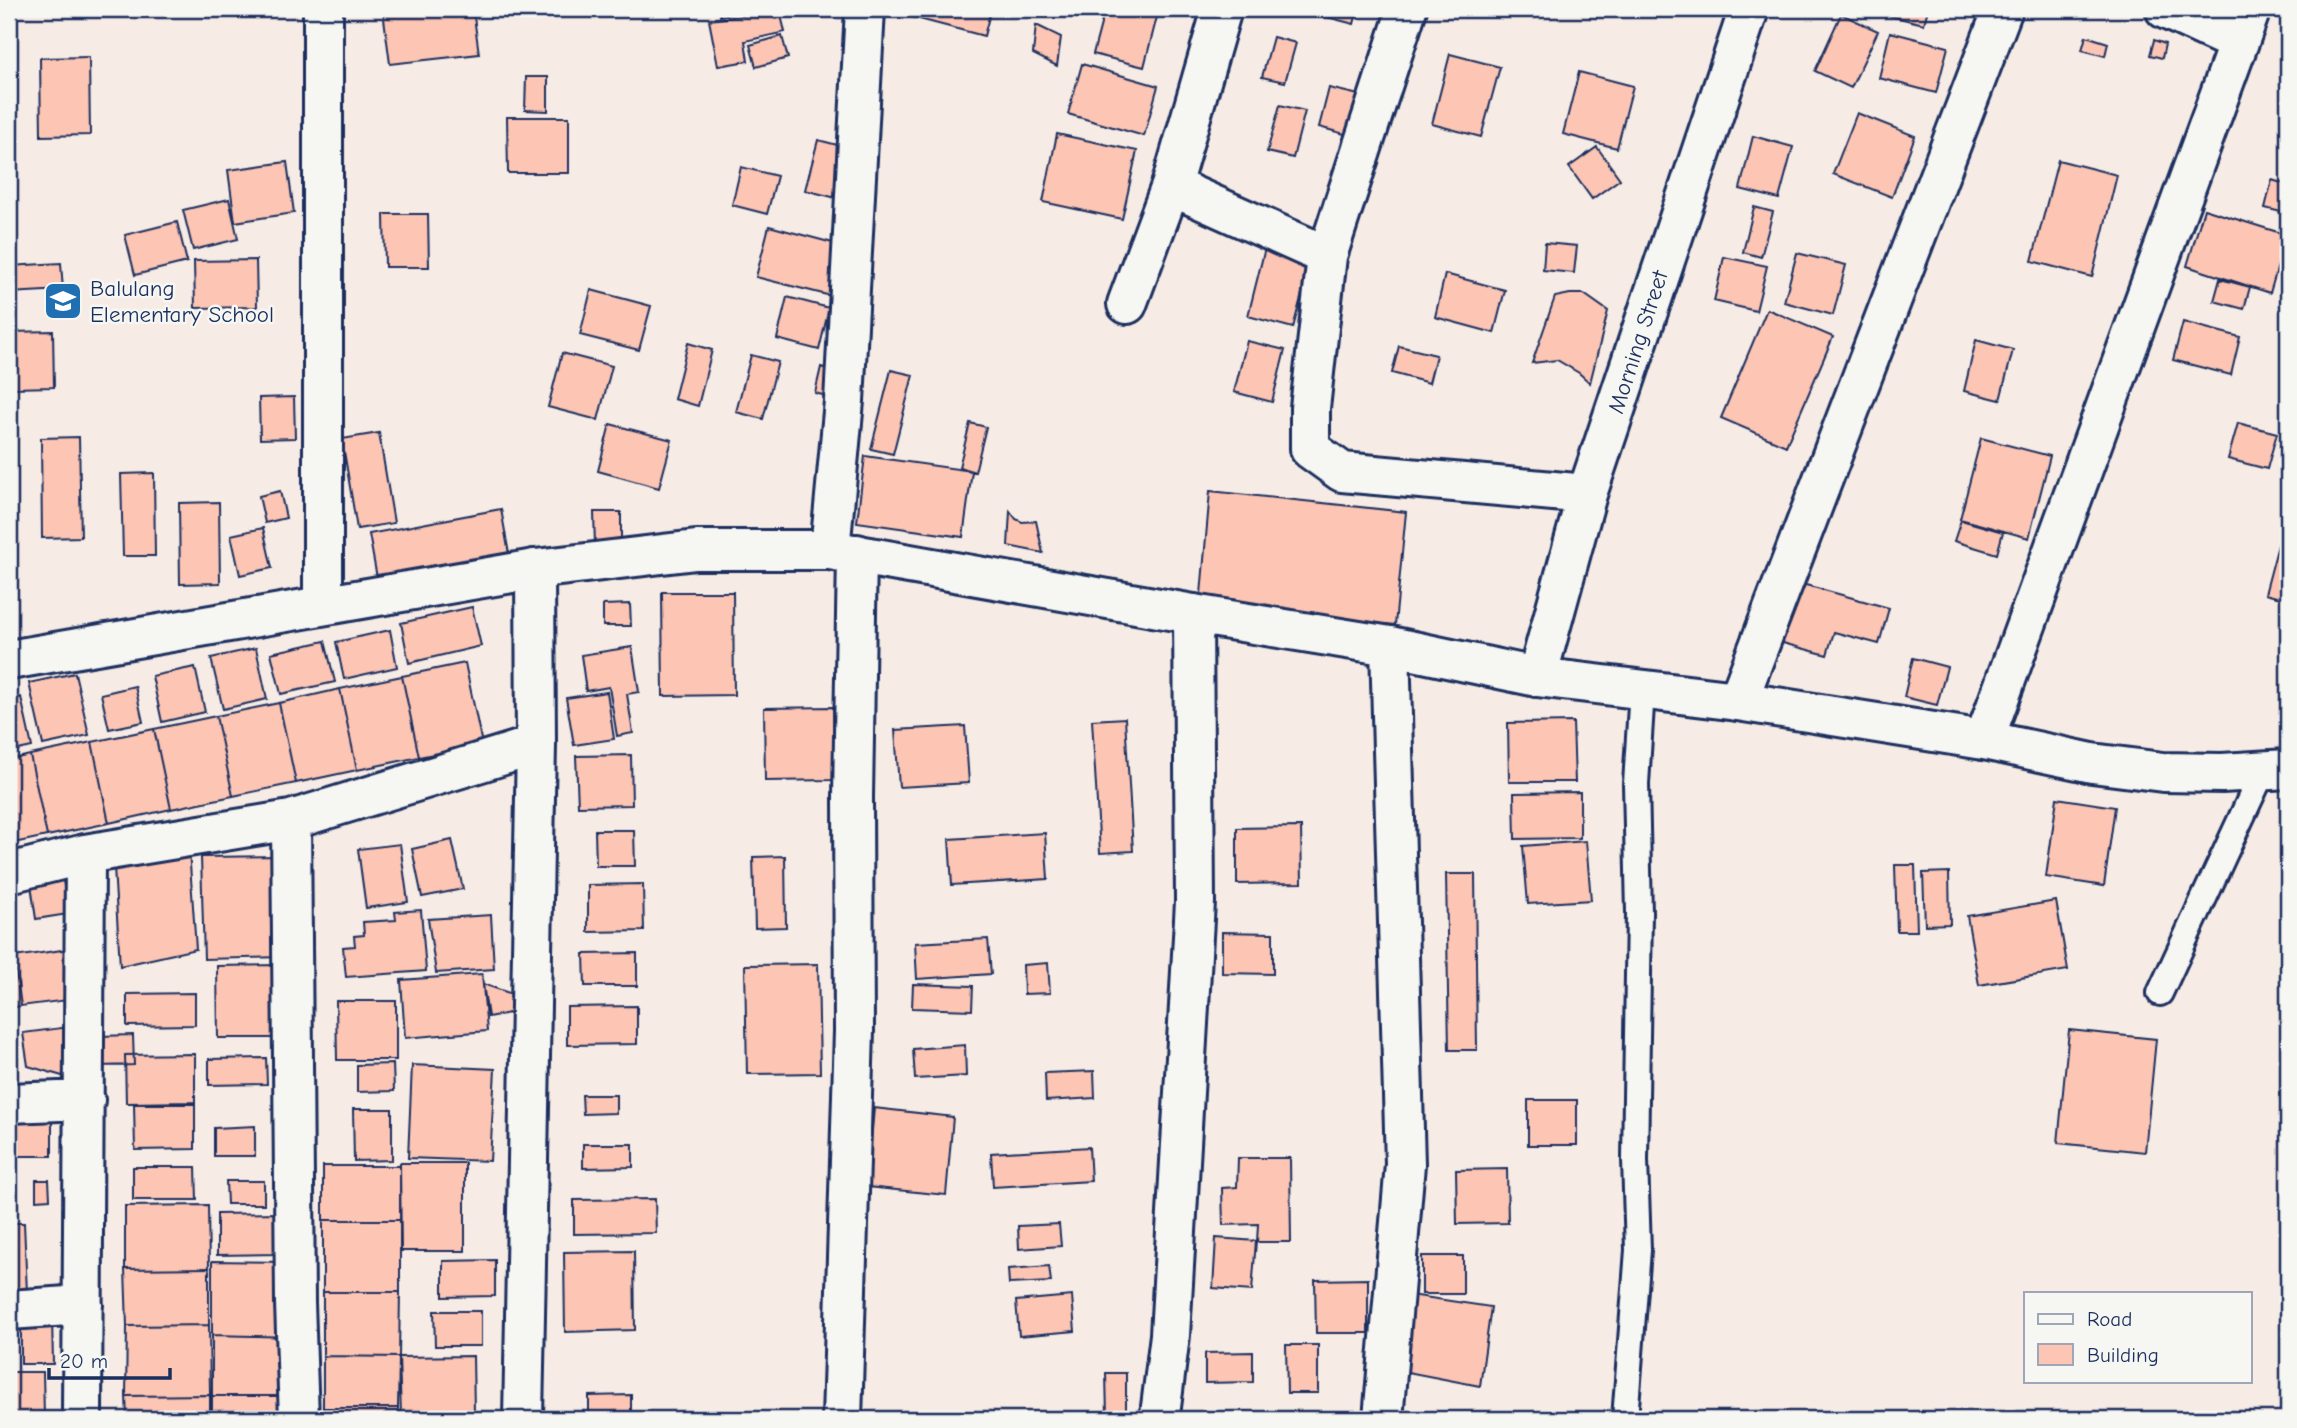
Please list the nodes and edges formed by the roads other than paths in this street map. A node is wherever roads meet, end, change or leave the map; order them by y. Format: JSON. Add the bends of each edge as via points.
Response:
{"nodes":[{"id":1,"x":323,"y":9,"type":"edge"},
{"id":2,"x":865,"y":9,"type":"edge"},
{"id":3,"x":1222,"y":9,"type":"edge"},
{"id":4,"x":1407,"y":9,"type":"edge"},
{"id":5,"x":1749,"y":9,"type":"edge"},
{"id":6,"x":2003,"y":9,"type":"edge"},
{"id":7,"x":2165,"y":9,"type":"edge"},
{"id":8,"x":2244,"y":25,"type":"edge"},
{"id":9,"x":1171,"y":186,"type":"junction"},
{"id":10,"x":1328,"y":256,"type":"junction"},
{"id":11,"x":1127,"y":304,"type":"dead end"},
{"id":12,"x":1587,"y":494,"type":"junction"},
{"id":13,"x":844,"y":552,"type":"junction"},
{"id":14,"x":535,"y":569,"type":"junction"},
{"id":15,"x":323,"y":604,"type":"junction"},
{"id":16,"x":1193,"y":614,"type":"junction"},
{"id":17,"x":1390,"y":646,"type":"junction"},
{"id":18,"x":9,"y":660,"type":"edge"},
{"id":19,"x":1536,"y":677,"type":"junction"},
{"id":20,"x":1642,"y":690,"type":"junction"},
{"id":21,"x":1738,"y":701,"type":"junction"},
{"id":22,"x":1984,"y":740,"type":"junction"},
{"id":23,"x":536,"y":745,"type":"junction"},
{"id":24,"x":2276,"y":770,"type":"edge"},
{"id":25,"x":290,"y":820,"type":"junction"},
{"id":26,"x":85,"y":855,"type":"junction"},
{"id":27,"x":9,"y":873,"type":"edge"},
{"id":28,"x":2160,"y":993,"type":"dead end"},
{"id":29,"x":85,"y":1100,"type":"junction"},
{"id":30,"x":9,"y":1103,"type":"edge"},
{"id":31,"x":83,"y":1305,"type":"junction"},
{"id":32,"x":9,"y":1310,"type":"edge"},
{"id":33,"x":1160,"y":1415,"type":"dead end"},
{"id":34,"x":82,"y":1419,"type":"edge"},
{"id":35,"x":299,"y":1419,"type":"edge"},
{"id":36,"x":523,"y":1419,"type":"edge"},
{"id":37,"x":842,"y":1419,"type":"edge"},
{"id":38,"x":1383,"y":1419,"type":"edge"},
{"id":39,"x":1625,"y":1419,"type":"edge"}],
"edges":[{"from":1,"to":15,"type":"street"},
{"from":2,"to":13,"type":"street","via":[[845,388]]},
{"from":3,"to":9,"type":"street"},
{"from":4,"to":10,"type":"street"},
{"from":5,"to":12,"type":"street","name":"Morning Street"},
{"from":6,"to":21,"type":"street"},
{"from":7,"to":8,"type":"street"},
{"from":8,"to":22,"type":"street"},
{"from":9,"to":10,"type":"street"},
{"from":9,"to":11,"type":"street"},
{"from":10,"to":12,"type":"street","via":[[1310,408],[1310,449],[1342,472]]},
{"from":12,"to":19,"type":"street","name":"Morning Street"},
{"from":13,"to":14,"type":"street","via":[[696,550]]},
{"from":13,"to":16,"type":"street"},
{"from":13,"to":37,"type":"street","via":[[853,797],[854,1031]]},
{"from":14,"to":15,"type":"street"},
{"from":14,"to":23,"type":"street"},
{"from":15,"to":18,"type":"street"},
{"from":16,"to":17,"type":"street"},
{"from":16,"to":33,"type":"street","via":[[1195,902],[1170,1335]]},
{"from":17,"to":19,"type":"street"},
{"from":17,"to":38,"type":"street","via":[[1405,1164]]},
{"from":19,"to":20,"type":"street"},
{"from":20,"to":21,"type":"street"},
{"from":20,"to":39,"type":"lane","via":[[1636,784],[1638,1250]]},
{"from":21,"to":22,"type":"street"},
{"from":22,"to":24,"type":"street","via":[[2092,763],[2163,772]]},
{"from":23,"to":25,"type":"street"},
{"from":23,"to":36,"type":"street"},
{"from":24,"to":28,"type":"lane"},
{"from":25,"to":26,"type":"street"},
{"from":25,"to":35,"type":"street"},
{"from":26,"to":27,"type":"street"},
{"from":26,"to":29,"type":"street"},
{"from":29,"to":30,"type":"street"},
{"from":29,"to":31,"type":"street"},
{"from":31,"to":32,"type":"street"},
{"from":31,"to":34,"type":"street"}]}
